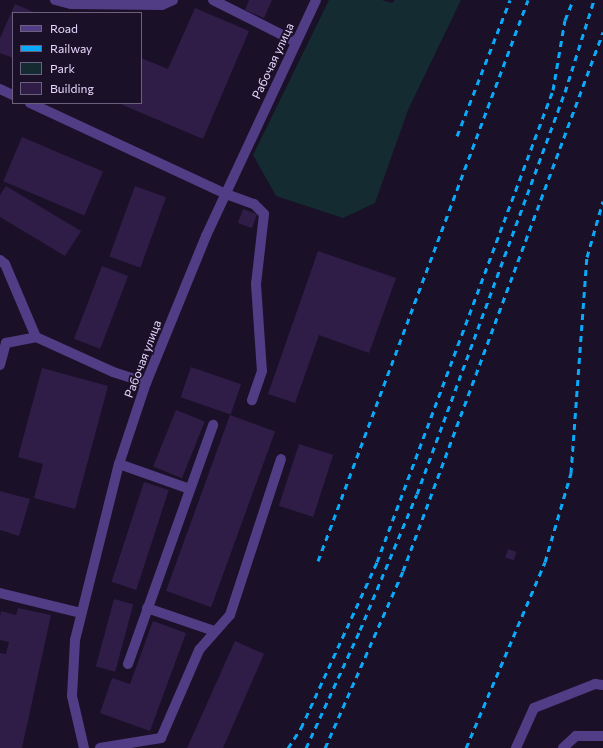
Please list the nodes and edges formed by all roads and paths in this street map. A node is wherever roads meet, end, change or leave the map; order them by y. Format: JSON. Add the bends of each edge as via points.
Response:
{"nodes":[{"id":1,"x":55,"y":0,"type":"edge"},
{"id":2,"x":173,"y":0,"type":"edge"},
{"id":3,"x":213,"y":0,"type":"edge"},
{"id":4,"x":316,"y":0,"type":"edge"},
{"id":5,"x":296,"y":42,"type":"junction"},
{"id":6,"x":0,"y":89,"type":"edge"},
{"id":7,"x":12,"y":95,"type":"edge"},
{"id":8,"x":32,"y":104,"type":"edge"},
{"id":9,"x":226,"y":194,"type":"junction"},
{"id":10,"x":0,"y":260,"type":"edge"},
{"id":11,"x":36,"y":336,"type":"junction"},
{"id":12,"x":0,"y":365,"type":"edge"},
{"id":13,"x":146,"y":383,"type":"junction"},
{"id":14,"x":252,"y":400,"type":"dead end"},
{"id":15,"x":213,"y":425,"type":"dead end"},
{"id":16,"x":281,"y":459,"type":"dead end"},
{"id":17,"x":119,"y":464,"type":"junction"},
{"id":18,"x":190,"y":489,"type":"junction"},
{"id":19,"x":0,"y":593,"type":"edge"},
{"id":20,"x":147,"y":608,"type":"junction"},
{"id":21,"x":81,"y":613,"type":"junction"},
{"id":22,"x":214,"y":631,"type":"junction"},
{"id":23,"x":128,"y":664,"type":"dead end"},
{"id":24,"x":603,"y":685,"type":"edge"},
{"id":25,"x":603,"y":736,"type":"edge"},
{"id":26,"x":84,"y":748,"type":"edge"},
{"id":27,"x":100,"y":748,"type":"edge"},
{"id":28,"x":516,"y":748,"type":"edge"},
{"id":29,"x":563,"y":748,"type":"edge"}],
"edges":[{"from":1,"to":2,"type":"street","via":[[71,4],[162,5]]},
{"from":3,"to":5,"type":"street"},
{"from":4,"to":5,"type":"street","name":"Рабочая улица"},
{"from":5,"to":9,"type":"street","name":"Рабочая улица"},
{"from":6,"to":7,"type":"street"},
{"from":8,"to":9,"type":"street"},
{"from":9,"to":13,"type":"street","name":"Рабочая улица"},
{"from":9,"to":14,"type":"street","via":[[254,204],[264,214],[256,284],[262,371]]},
{"from":10,"to":11,"type":"street","via":[[5,264]]},
{"from":11,"to":12,"type":"street","via":[[6,343]]},
{"from":11,"to":13,"type":"street","via":[[113,372]]},
{"from":13,"to":17,"type":"street","name":"Рабочая улица"},
{"from":15,"to":18,"type":"street"},
{"from":16,"to":22,"type":"street","via":[[230,615]]},
{"from":17,"to":18,"type":"street"},
{"from":17,"to":21,"type":"street","name":"Рабочая улица"},
{"from":18,"to":20,"type":"street"},
{"from":19,"to":21,"type":"street"},
{"from":20,"to":22,"type":"street"},
{"from":20,"to":23,"type":"street"},
{"from":21,"to":26,"type":"street","name":"Рабочая улица","via":[[72,669],[72,696]]},
{"from":22,"to":27,"type":"street","via":[[199,650],[161,738]]},
{"from":24,"to":28,"type":"street","via":[[595,684],[534,708]]},
{"from":25,"to":29,"type":"street","via":[[576,736]]}]}
